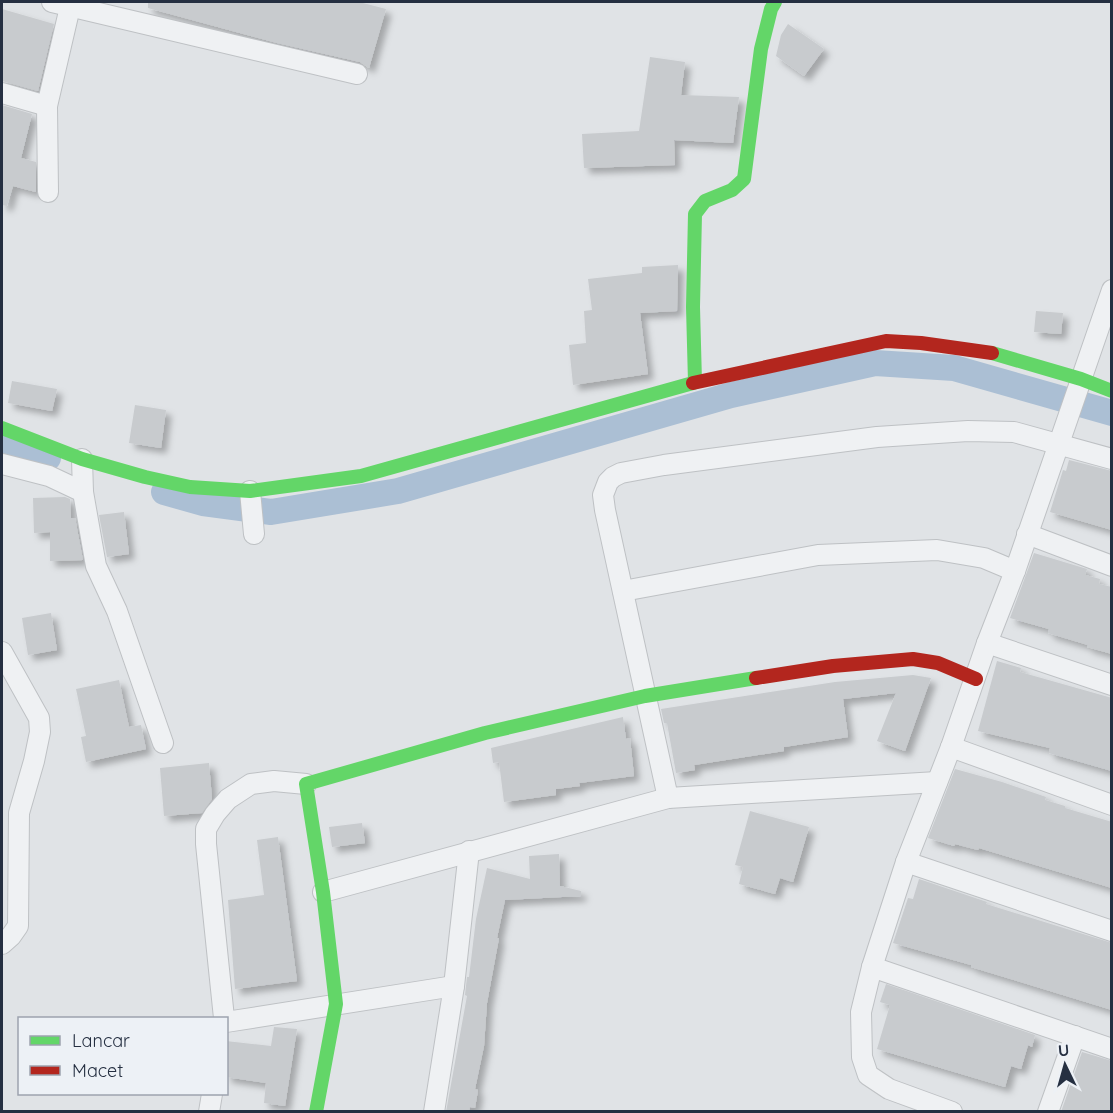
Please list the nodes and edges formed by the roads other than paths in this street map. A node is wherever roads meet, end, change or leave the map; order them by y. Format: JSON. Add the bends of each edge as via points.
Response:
{"nodes":[{"id":1,"x":775,"y":2,"type":"edge"},
{"id":2,"x":61,"y":4,"type":"edge"},
{"id":3,"x":357,"y":74,"type":"dead end"},
{"id":4,"x":2,"y":93,"type":"edge"},
{"id":5,"x":47,"y":106,"type":"junction"},
{"id":6,"x":48,"y":192,"type":"dead end"},
{"id":7,"x":1112,"y":290,"type":"edge"},
{"id":8,"x":695,"y":382,"type":"junction"},
{"id":9,"x":1079,"y":386,"type":"junction"},
{"id":10,"x":1112,"y":391,"type":"edge"},
{"id":11,"x":2,"y":428,"type":"edge"},
{"id":12,"x":1061,"y":439,"type":"junction"},
{"id":13,"x":1112,"y":459,"type":"edge"},
{"id":14,"x":2,"y":464,"type":"edge"},
{"id":15,"x":82,"y":474,"type":"junction"},
{"id":16,"x":250,"y":494,"type":"junction"},
{"id":17,"x":253,"y":526,"type":"dead end"},
{"id":18,"x":1027,"y":534,"type":"junction"},
{"id":19,"x":1112,"y":566,"type":"edge"},
{"id":20,"x":1015,"y":571,"type":"junction"},
{"id":21,"x":623,"y":591,"type":"junction"},
{"id":22,"x":987,"y":643,"type":"junction"},
{"id":23,"x":2,"y":652,"type":"edge"},
{"id":24,"x":976,"y":679,"type":"junction"},
{"id":25,"x":1112,"y":685,"type":"edge"},
{"id":26,"x":645,"y":696,"type":"junction"},
{"id":27,"x":163,"y":743,"type":"dead end"},
{"id":28,"x":951,"y":747,"type":"junction"},
{"id":29,"x":937,"y":782,"type":"junction"},
{"id":30,"x":306,"y":784,"type":"junction"},
{"id":31,"x":668,"y":798,"type":"junction"},
{"id":32,"x":1112,"y":806,"type":"edge"},
{"id":33,"x":469,"y":851,"type":"junction"},
{"id":34,"x":906,"y":862,"type":"junction"},
{"id":35,"x":323,"y":892,"type":"junction"},
{"id":36,"x":1112,"y":931,"type":"edge"},
{"id":37,"x":2,"y":944,"type":"edge"},
{"id":38,"x":872,"y":967,"type":"junction"},
{"id":39,"x":453,"y":986,"type":"junction"},
{"id":40,"x":336,"y":1004,"type":"junction"},
{"id":41,"x":225,"y":1017,"type":"edge"},
{"id":42,"x":228,"y":1020,"type":"edge"},
{"id":43,"x":1075,"y":1036,"type":"junction"},
{"id":44,"x":1112,"y":1049,"type":"edge"},
{"id":45,"x":212,"y":1095,"type":"edge"},
{"id":46,"x":209,"y":1112,"type":"edge"},
{"id":47,"x":316,"y":1112,"type":"edge"},
{"id":48,"x":434,"y":1112,"type":"edge"},
{"id":49,"x":952,"y":1112,"type":"edge"},
{"id":50,"x":1048,"y":1112,"type":"edge"}],
"edges":[{"from":1,"to":8,"type":"street","via":[[761,49],[744,178],[733,190],[704,199],[695,214]]},
{"from":2,"to":3,"type":"street"},
{"from":2,"to":5,"type":"street"},
{"from":4,"to":5,"type":"street"},
{"from":5,"to":6,"type":"street"},
{"from":7,"to":9,"type":"street"},
{"from":8,"to":9,"type":"street","via":[[886,341],[991,353]]},
{"from":8,"to":16,"type":"street","via":[[361,476]]},
{"from":9,"to":10,"type":"street"},
{"from":9,"to":12,"type":"street"},
{"from":11,"to":15,"type":"street"},
{"from":12,"to":13,"type":"street"},
{"from":12,"to":18,"type":"street"},
{"from":12,"to":21,"type":"street","via":[[968,430],[877,436],[621,473],[612,477],[603,495]]},
{"from":14,"to":15,"type":"street","via":[[49,476]]},
{"from":15,"to":16,"type":"street","via":[[145,477]]},
{"from":15,"to":27,"type":"street","via":[[96,566],[117,611]]},
{"from":16,"to":17,"type":"street"},
{"from":18,"to":19,"type":"street"},
{"from":18,"to":20,"type":"street"},
{"from":20,"to":21,"type":"street","via":[[984,558],[937,550],[818,555]]},
{"from":20,"to":22,"type":"street"},
{"from":21,"to":26,"type":"street"},
{"from":22,"to":24,"type":"street"},
{"from":22,"to":25,"type":"street"},
{"from":23,"to":37,"type":"street","via":[[39,718],[40,732],[19,813],[18,926]]},
{"from":24,"to":26,"type":"street","via":[[941,663],[914,659],[832,666]]},
{"from":24,"to":28,"type":"street"},
{"from":26,"to":30,"type":"street","via":[[485,733]]},
{"from":26,"to":31,"type":"street"},
{"from":28,"to":29,"type":"street"},
{"from":28,"to":32,"type":"street"},
{"from":29,"to":31,"type":"street"},
{"from":29,"to":34,"type":"street"},
{"from":30,"to":35,"type":"street"},
{"from":30,"to":41,"type":"street","via":[[251,784],[228,799],[206,829]]},
{"from":31,"to":33,"type":"street"},
{"from":33,"to":35,"type":"street"},
{"from":33,"to":39,"type":"street"},
{"from":34,"to":36,"type":"street"},
{"from":34,"to":38,"type":"street"},
{"from":35,"to":40,"type":"street"},
{"from":38,"to":43,"type":"street"},
{"from":38,"to":49,"type":"street","via":[[861,1012],[865,1069],[873,1080],[889,1089]]},
{"from":39,"to":40,"type":"street"},
{"from":39,"to":48,"type":"street"},
{"from":40,"to":42,"type":"street"},
{"from":40,"to":47,"type":"street"},
{"from":43,"to":44,"type":"street"},
{"from":43,"to":50,"type":"street"},
{"from":45,"to":46,"type":"street"}]}
